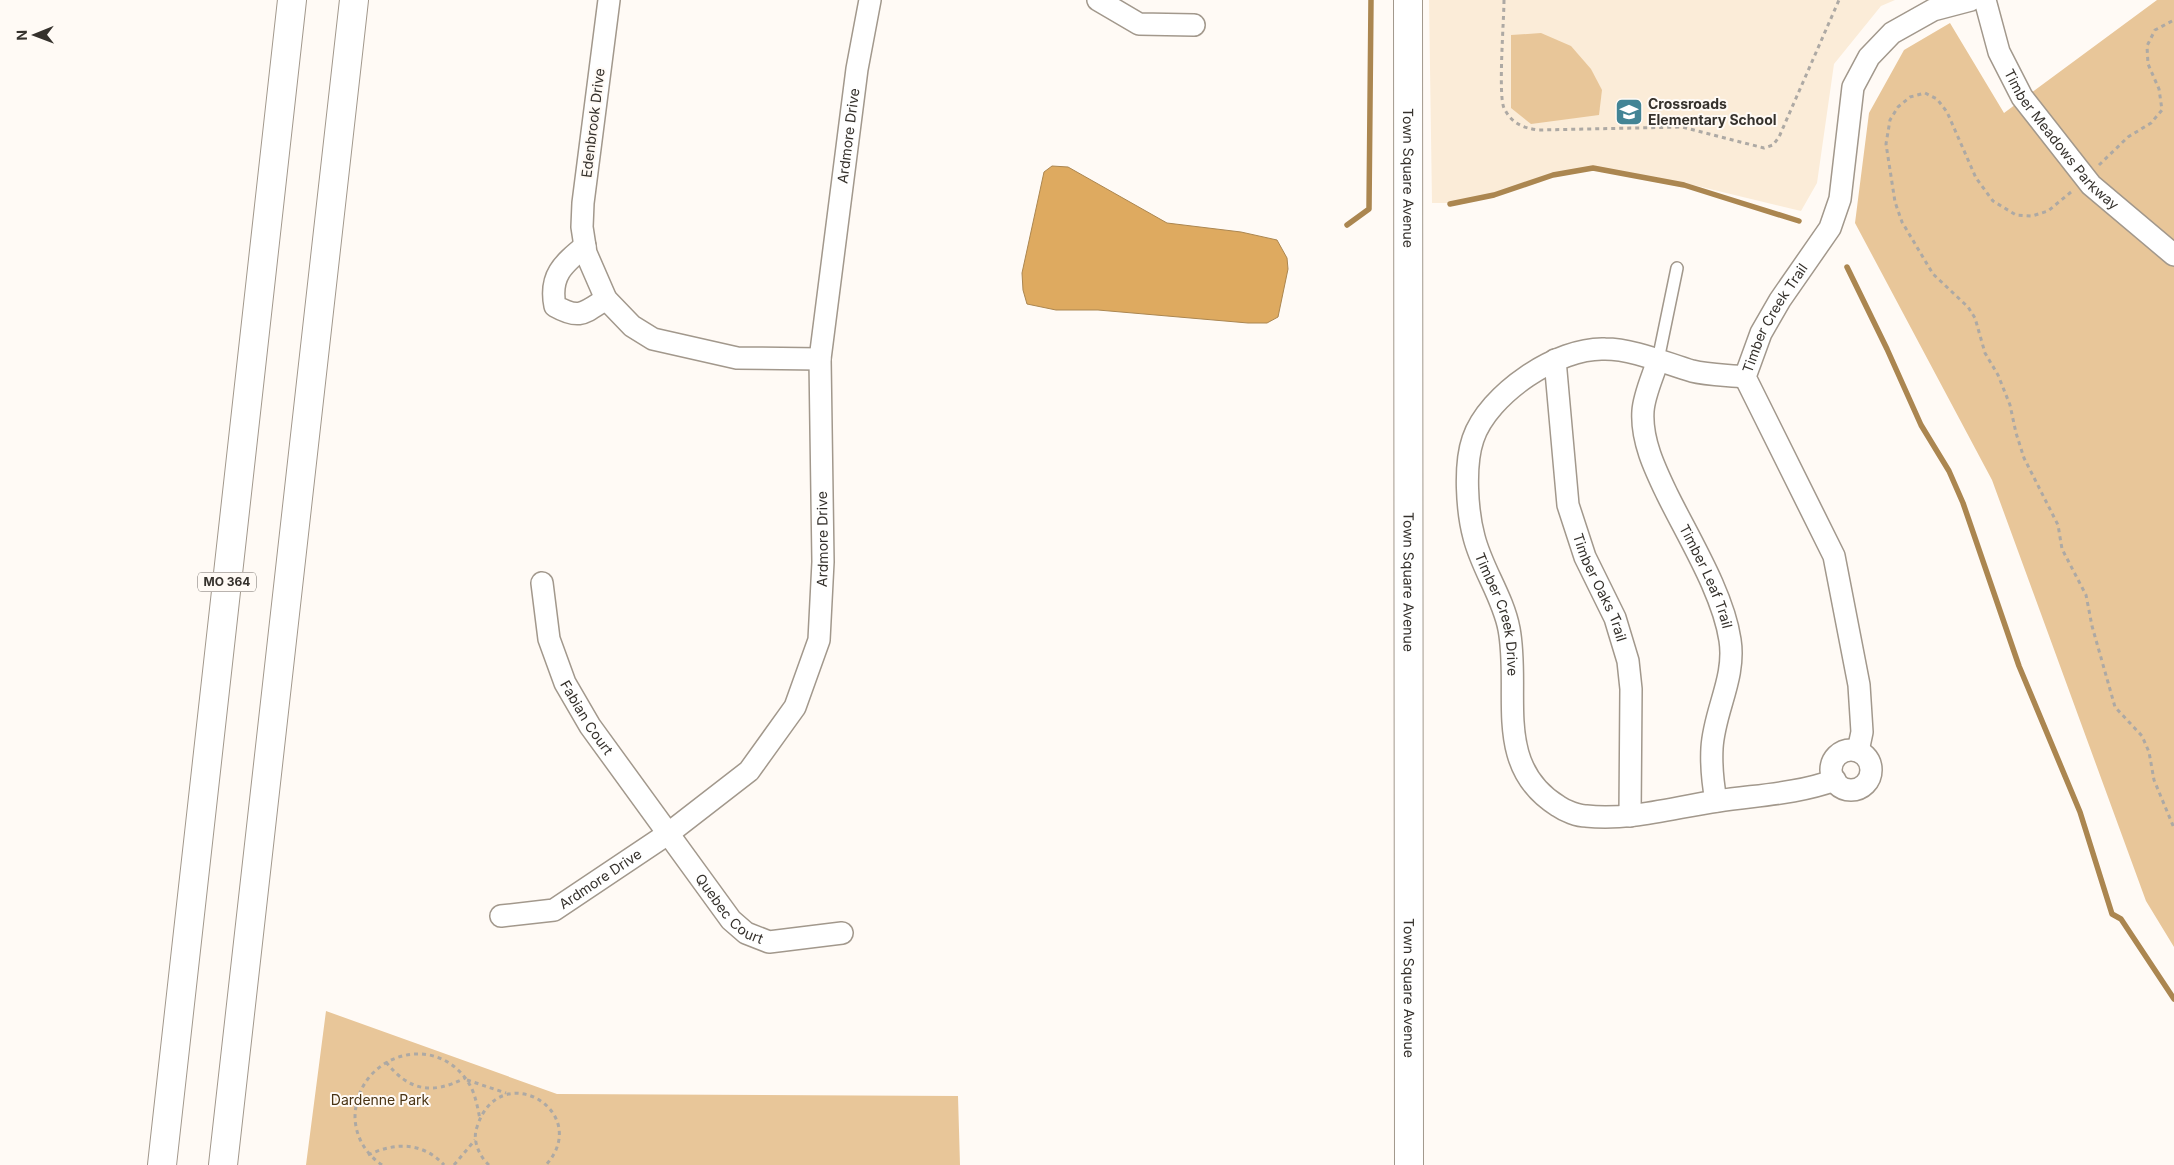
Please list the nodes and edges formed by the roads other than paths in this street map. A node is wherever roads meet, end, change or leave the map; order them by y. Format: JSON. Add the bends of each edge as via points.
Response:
{"nodes":[{"id":1,"x":292,"y":0,"type":"edge"},
{"id":2,"x":354,"y":0,"type":"edge"},
{"id":3,"x":609,"y":0,"type":"edge"},
{"id":4,"x":870,"y":0,"type":"edge"},
{"id":5,"x":1098,"y":0,"type":"edge"},
{"id":6,"x":1408,"y":0,"type":"edge"},
{"id":7,"x":1971,"y":0,"type":"edge"},
{"id":8,"x":1985,"y":0,"type":"edge"},
{"id":9,"x":1194,"y":25,"type":"dead end"},
{"id":10,"x":585,"y":246,"type":"junction"},
{"id":11,"x":2174,"y":255,"type":"edge"},
{"id":12,"x":1676,"y":268,"type":"dead end"},
{"id":13,"x":606,"y":299,"type":"junction"},
{"id":14,"x":820,"y":359,"type":"junction"},
{"id":15,"x":1555,"y":360,"type":"junction"},
{"id":16,"x":1658,"y":360,"type":"junction"},
{"id":17,"x":1745,"y":377,"type":"junction"},
{"id":18,"x":542,"y":583,"type":"dead end"},
{"id":19,"x":1858,"y":751,"type":"junction"},
{"id":20,"x":1835,"y":780,"type":"junction"},
{"id":21,"x":1716,"y":801,"type":"junction"},
{"id":22,"x":1630,"y":816,"type":"junction"},
{"id":23,"x":669,"y":833,"type":"junction"},
{"id":24,"x":501,"y":916,"type":"dead end"},
{"id":25,"x":842,"y":933,"type":"dead end"},
{"id":26,"x":162,"y":1165,"type":"edge"},
{"id":27,"x":223,"y":1165,"type":"edge"},
{"id":28,"x":1409,"y":1165,"type":"edge"}],
"edges":[{"from":1,"to":26,"type":"main road","number":"MO 364"},
{"from":2,"to":27,"type":"main road"},
{"from":3,"to":10,"type":"street","name":"Edenbrook Drive","via":[[583,203]]},
{"from":4,"to":14,"type":"street","name":"Ardmore Drive","via":[[857,69]]},
{"from":5,"to":9,"type":"street","via":[[1139,24]]},
{"from":6,"to":28,"type":"main road","name":"Town Square Avenue"},
{"from":7,"to":17,"type":"street","name":"Timber Creek Trail","via":[[1933,10],[1900,28],[1869,57],[1853,86],[1840,199],[1830,228],[1780,300],[1762,333]]},
{"from":8,"to":11,"type":"street","name":"Timber Meadows Parkway","via":[[1999,52],[2022,97],[2085,177]]},
{"from":10,"to":13,"type":"street","name":"Edenbrook Drive"},
{"from":10,"to":13,"type":"street","via":[[568,260],[555,278],[555,306],[570,314],[584,313]]},
{"from":12,"to":16,"type":"lane"},
{"from":13,"to":14,"type":"street","name":"Edenbrook Drive","via":[[632,326],[653,339],[737,358]]},
{"from":14,"to":23,"type":"street","name":"Ardmore Drive","via":[[823,562],[820,640],[795,707],[750,771]]},
{"from":15,"to":16,"type":"street","name":"Timber Creek Drive","via":[[1607,348]]},
{"from":15,"to":22,"type":"street","name":"Timber Oaks Trail","via":[[1568,505],[1585,557],[1615,618],[1628,661],[1631,689]]},
{"from":15,"to":22,"type":"street","name":"Timber Creek Drive","via":[[1506,391],[1473,439],[1468,499],[1474,538],[1504,609],[1509,629],[1513,659],[1514,744],[1523,768],[1540,790],[1559,806],[1584,816]]},
{"from":16,"to":17,"type":"street","name":"Timber Creek Drive","via":[[1694,372]]},
{"from":16,"to":21,"type":"street","name":"Timber Leaf Trail","via":[[1643,410],[1653,464],[1701,560],[1724,616],[1730,641],[1731,666],[1712,747]]},
{"from":17,"to":19,"type":"street","name":"Timber Creek Trail","via":[[1834,556],[1858,684],[1862,732]]},
{"from":18,"to":23,"type":"street","name":"Fabian Court","via":[[549,639],[565,683],[590,726]]},
{"from":19,"to":20,"type":"street","via":[[1845,751],[1835,759],[1831,771]]},
{"from":19,"to":20,"type":"street","via":[[1864,754],[1870,765],[1866,783],[1848,789]]},
{"from":20,"to":21,"type":"street","name":"Timber Creek Drive","via":[[1790,792]]},
{"from":21,"to":22,"type":"street","name":"Timber Creek Drive"},
{"from":23,"to":24,"type":"street","name":"Ardmore Drive","via":[[554,910]]},
{"from":23,"to":25,"type":"street","name":"Quebec Court","via":[[731,920],[746,933],[769,942]]}]}
